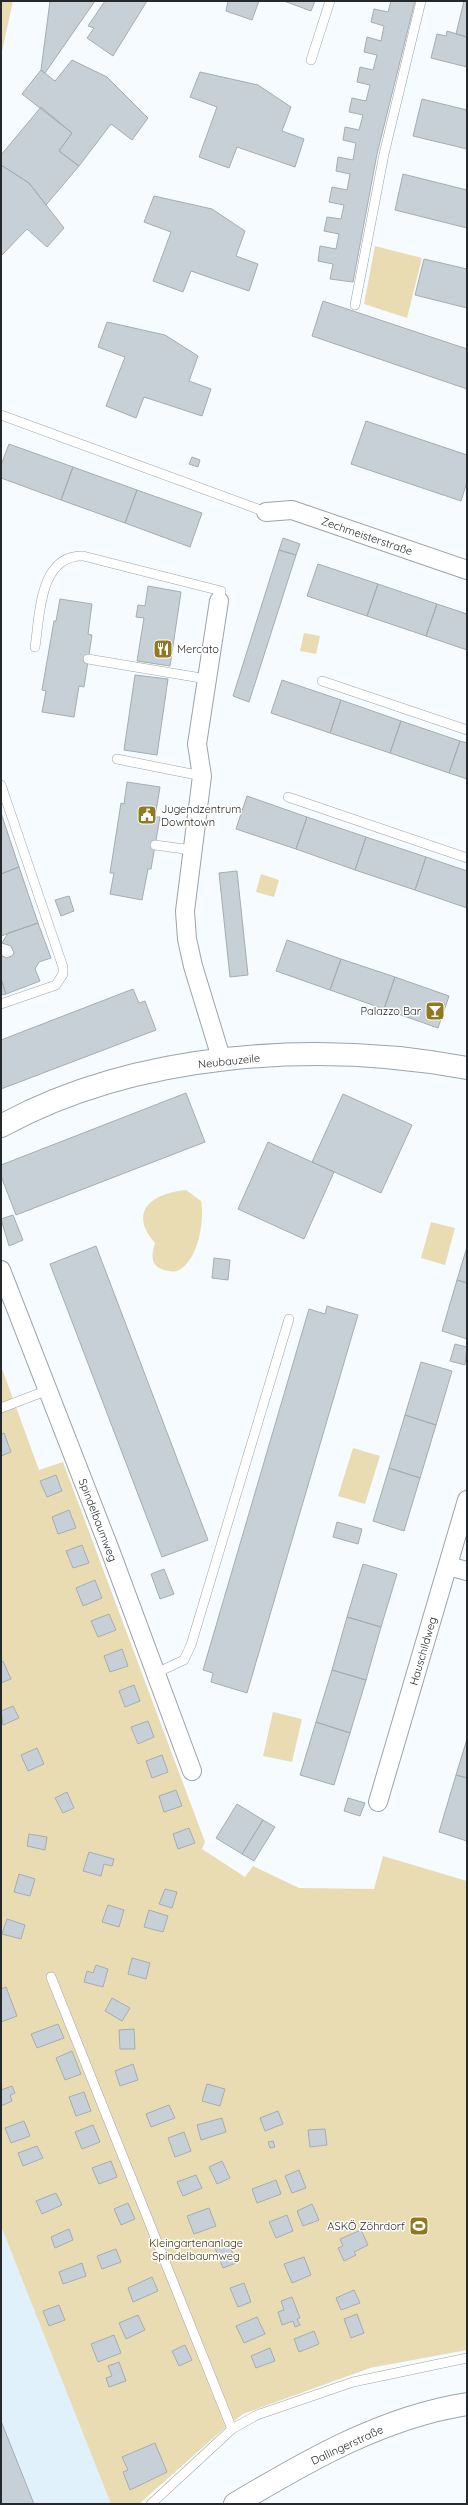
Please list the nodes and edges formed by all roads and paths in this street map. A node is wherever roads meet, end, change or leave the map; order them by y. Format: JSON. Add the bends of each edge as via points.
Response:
{"nodes":[{"id":1,"x":330,"y":1,"type":"edge"},
{"id":2,"x":421,"y":1,"type":"edge"},
{"id":3,"x":312,"y":60,"type":"dead end"},
{"id":4,"x":355,"y":305,"type":"dead end"},
{"id":5,"x":1,"y":415,"type":"edge"},
{"id":6,"x":266,"y":512,"type":"joint"},
{"id":7,"x":467,"y":570,"type":"edge"},
{"id":8,"x":219,"y":601,"type":"joint"},
{"id":9,"x":35,"y":647,"type":"dead end"},
{"id":10,"x":88,"y":659,"type":"dead end"},
{"id":11,"x":207,"y":679,"type":"junction"},
{"id":12,"x":322,"y":681,"type":"dead end"},
{"id":13,"x":467,"y":730,"type":"edge"},
{"id":14,"x":117,"y":759,"type":"dead end"},
{"id":15,"x":202,"y":776,"type":"junction"},
{"id":16,"x":1,"y":785,"type":"edge"},
{"id":17,"x":288,"y":797,"type":"dead end"},
{"id":18,"x":155,"y":845,"type":"dead end"},
{"id":19,"x":192,"y":850,"type":"junction"},
{"id":20,"x":467,"y":858,"type":"edge"},
{"id":21,"x":1,"y":1004,"type":"edge"},
{"id":22,"x":222,"y":1061,"type":"junction"},
{"id":23,"x":467,"y":1067,"type":"edge"},
{"id":24,"x":1,"y":1126,"type":"edge"},
{"id":25,"x":1,"y":1270,"type":"edge"},
{"id":26,"x":289,"y":1319,"type":"dead end"},
{"id":27,"x":48,"y":1390,"type":"junction"},
{"id":28,"x":1,"y":1408,"type":"edge"},
{"id":29,"x":467,"y":1500,"type":"edge"},
{"id":30,"x":448,"y":1566,"type":"junction"},
{"id":31,"x":467,"y":1571,"type":"edge"},
{"id":32,"x":156,"y":1673,"type":"junction"},
{"id":33,"x":192,"y":1771,"type":"dead end"},
{"id":34,"x":378,"y":1802,"type":"dead end"},
{"id":35,"x":51,"y":1977,"type":"dead end"},
{"id":36,"x":467,"y":2358,"type":"edge"},
{"id":37,"x":467,"y":2404,"type":"edge"},
{"id":38,"x":232,"y":2429,"type":"junction"},
{"id":39,"x":151,"y":2504,"type":"edge"},
{"id":40,"x":235,"y":2504,"type":"edge"}],
"edges":[{"from":1,"to":3,"type":"lane"},
{"from":2,"to":4,"type":"lane","via":[[384,154]]},
{"from":5,"to":6,"type":"lane"},
{"from":6,"to":7,"type":"street","name":"Zechmeisterstraße","via":[[292,510]]},
{"from":8,"to":9,"type":"lane","via":[[221,591],[83,556],[73,556],[54,568],[48,579]]},
{"from":8,"to":11,"type":"street"},
{"from":10,"to":11,"type":"lane"},
{"from":11,"to":15,"type":"street","via":[[197,744]]},
{"from":12,"to":13,"type":"lane"},
{"from":14,"to":15,"type":"lane"},
{"from":15,"to":19,"type":"street"},
{"from":16,"to":21,"type":"lane","via":[[63,967],[63,974],[56,985]]},
{"from":17,"to":20,"type":"lane"},
{"from":18,"to":19,"type":"lane"},
{"from":19,"to":22,"type":"street","via":[[185,911],[187,939]]},
{"from":22,"to":23,"type":"street","name":"Neubauzeile","via":[[309,1054],[415,1059]]},
{"from":22,"to":24,"type":"street","name":"Neubauzeile","via":[[159,1070],[98,1085],[53,1101]]},
{"from":25,"to":27,"type":"street","name":"Spindelbaumweg"},
{"from":26,"to":32,"type":"lane","via":[[192,1645],[184,1660]]},
{"from":27,"to":28,"type":"lane"},
{"from":27,"to":32,"type":"street","name":"Spindelbaumweg"},
{"from":29,"to":30,"type":"street","name":"Hauschildweg"},
{"from":30,"to":31,"type":"street"},
{"from":30,"to":34,"type":"street","name":"Hauschildweg"},
{"from":32,"to":33,"type":"street","name":"Spindelbaumweg"},
{"from":35,"to":38,"type":"lane"},
{"from":36,"to":38,"type":"lane","via":[[353,2382],[257,2415]]},
{"from":37,"to":40,"type":"street","name":"Dallingerstraße","via":[[380,2428],[338,2447]]},
{"from":38,"to":39,"type":"lane"}]}
